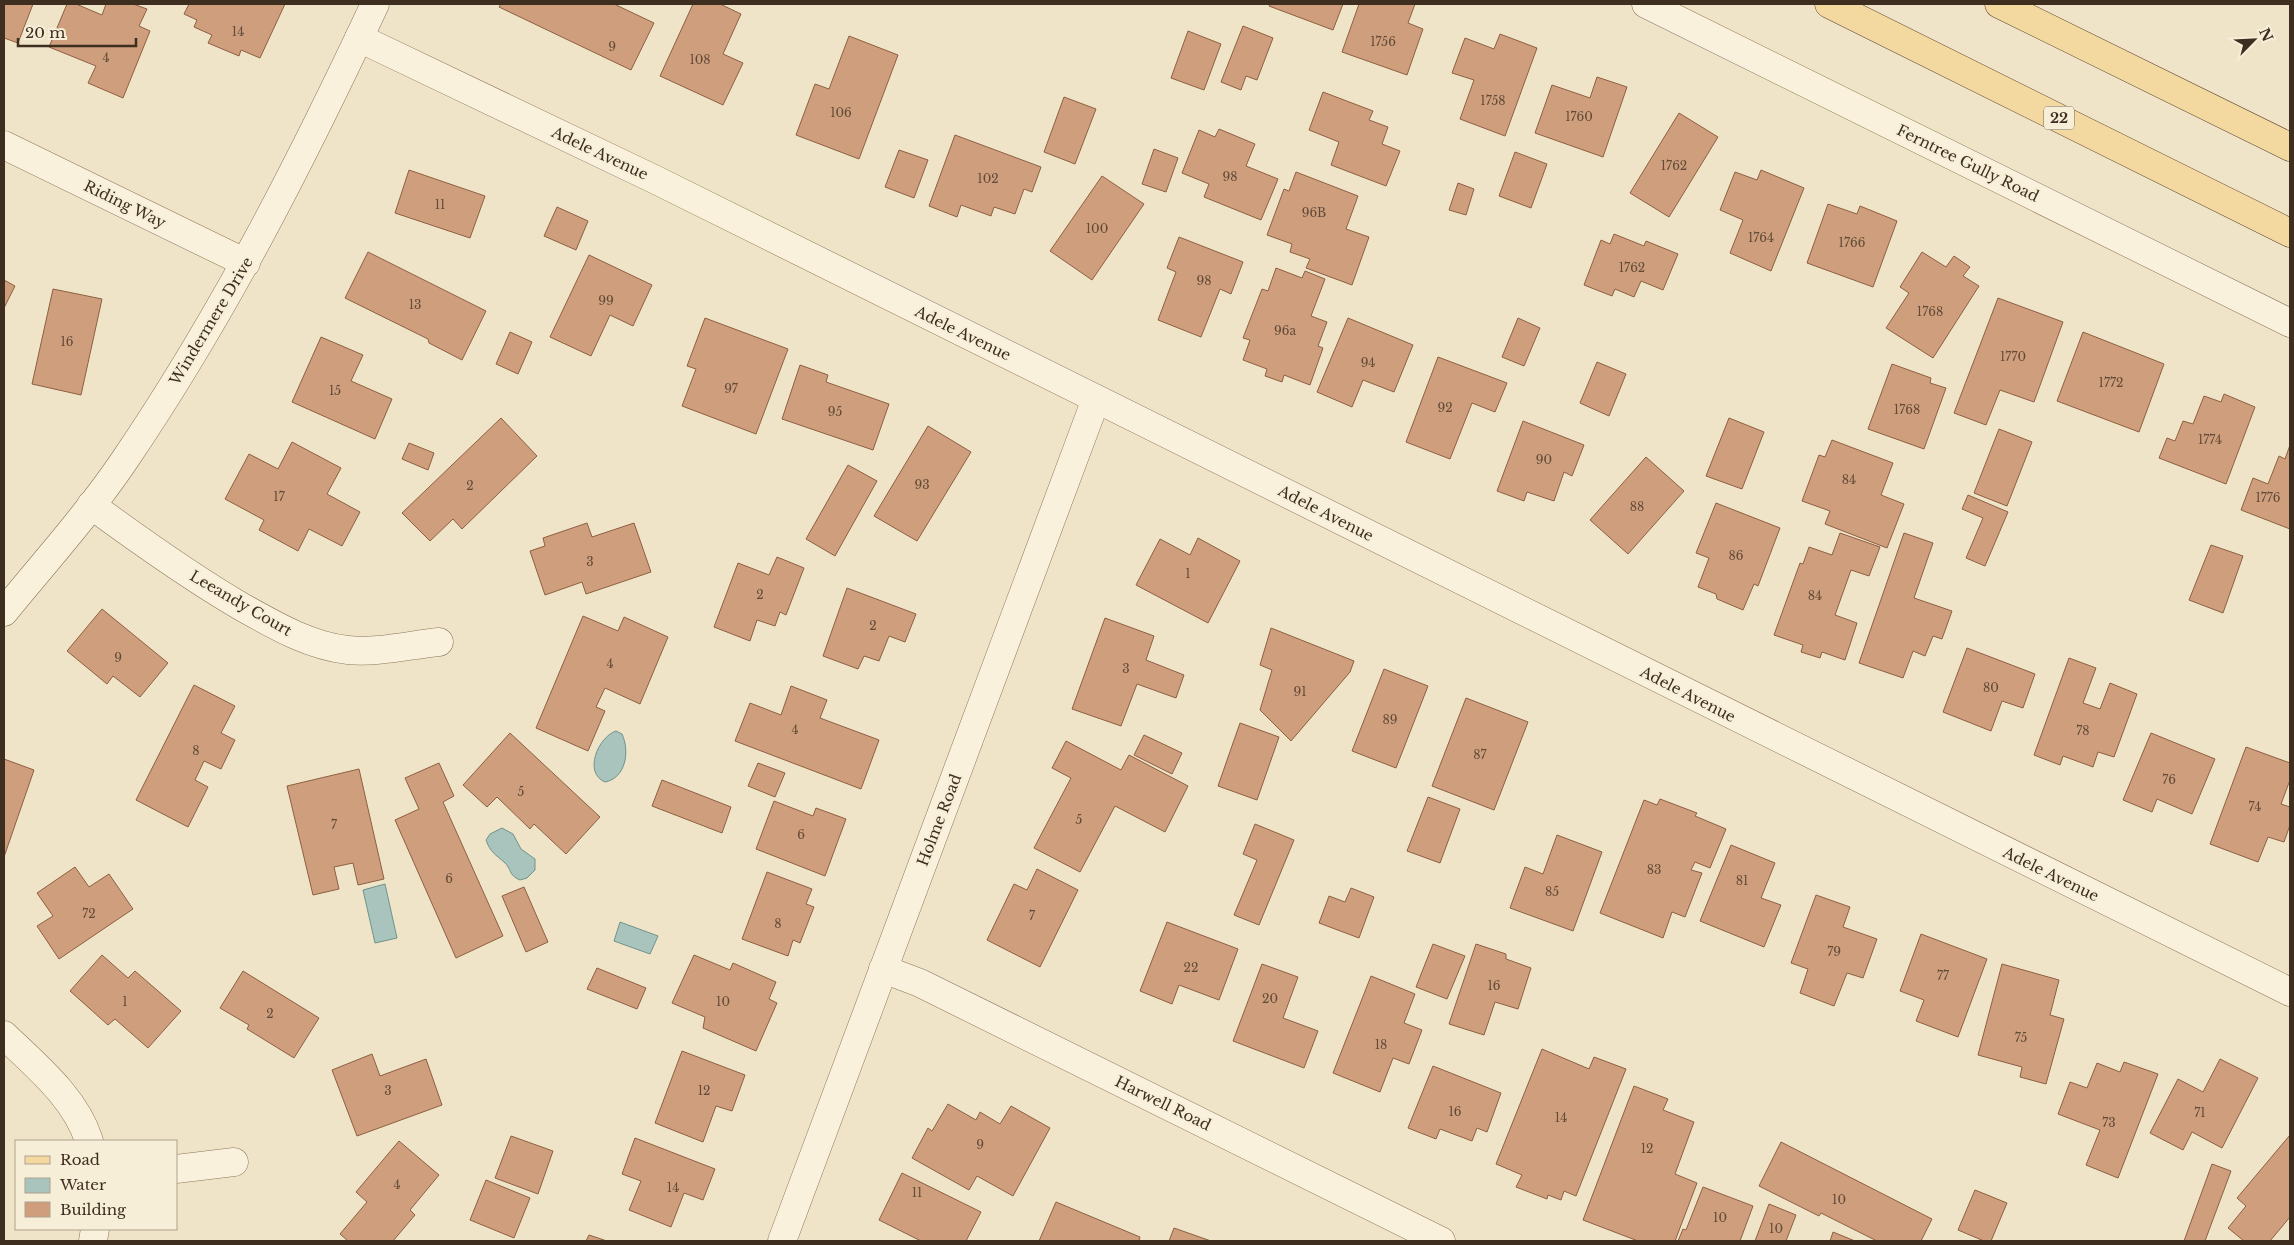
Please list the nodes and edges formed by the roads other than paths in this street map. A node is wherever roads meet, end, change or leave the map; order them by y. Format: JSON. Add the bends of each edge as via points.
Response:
{"nodes":[{"id":1,"x":375,"y":4,"type":"edge"},
{"id":2,"x":1646,"y":4,"type":"edge"},
{"id":3,"x":1829,"y":4,"type":"edge"},
{"id":4,"x":1999,"y":4,"type":"edge"},
{"id":5,"x":359,"y":38,"type":"junction"},
{"id":6,"x":4,"y":145,"type":"edge"},
{"id":7,"x":2290,"y":147,"type":"edge"},
{"id":8,"x":2290,"y":232,"type":"edge"},
{"id":9,"x":246,"y":263,"type":"junction"},
{"id":10,"x":2290,"y":323,"type":"edge"},
{"id":11,"x":1096,"y":399,"type":"junction"},
{"id":12,"x":90,"y":505,"type":"junction"},
{"id":13,"x":4,"y":612,"type":"edge"},
{"id":14,"x":439,"y":642,"type":"dead end"},
{"id":15,"x":883,"y":969,"type":"junction"},
{"id":16,"x":2290,"y":992,"type":"edge"},
{"id":17,"x":4,"y":1035,"type":"edge"},
{"id":18,"x":89,"y":1140,"type":"edge"},
{"id":19,"x":234,"y":1162,"type":"dead end"},
{"id":20,"x":178,"y":1169,"type":"edge"},
{"id":21,"x":782,"y":1241,"type":"edge"},
{"id":22,"x":1441,"y":1241,"type":"edge"}],
"edges":[{"from":1,"to":5,"type":"street","name":"Windermere Drive"},
{"from":2,"to":10,"type":"street","name":"Ferntree Gully Road"},
{"from":3,"to":8,"type":"main road","number":"22"},
{"from":4,"to":7,"type":"main road"},
{"from":5,"to":9,"type":"street","name":"Windermere Drive"},
{"from":5,"to":11,"type":"street","name":"Adele Avenue","via":[[656,180]]},
{"from":6,"to":9,"type":"street","name":"Riding Way"},
{"from":9,"to":12,"type":"street","name":"Windermere Drive","via":[[143,432]]},
{"from":11,"to":15,"type":"street","name":"Holme Road"},
{"from":11,"to":16,"type":"street","name":"Adele Avenue"},
{"from":12,"to":13,"type":"street","name":"Windermere Drive"},
{"from":12,"to":14,"type":"street","name":"Leeandy Court","via":[[215,591],[274,625],[310,641],[347,650]]},
{"from":15,"to":21,"type":"street","name":"Holme Road"},
{"from":15,"to":22,"type":"street","name":"Harwell Road","via":[[929,987]]},
{"from":17,"to":18,"type":"street","via":[[61,1093],[77,1115]]},
{"from":19,"to":20,"type":"street"}]}
